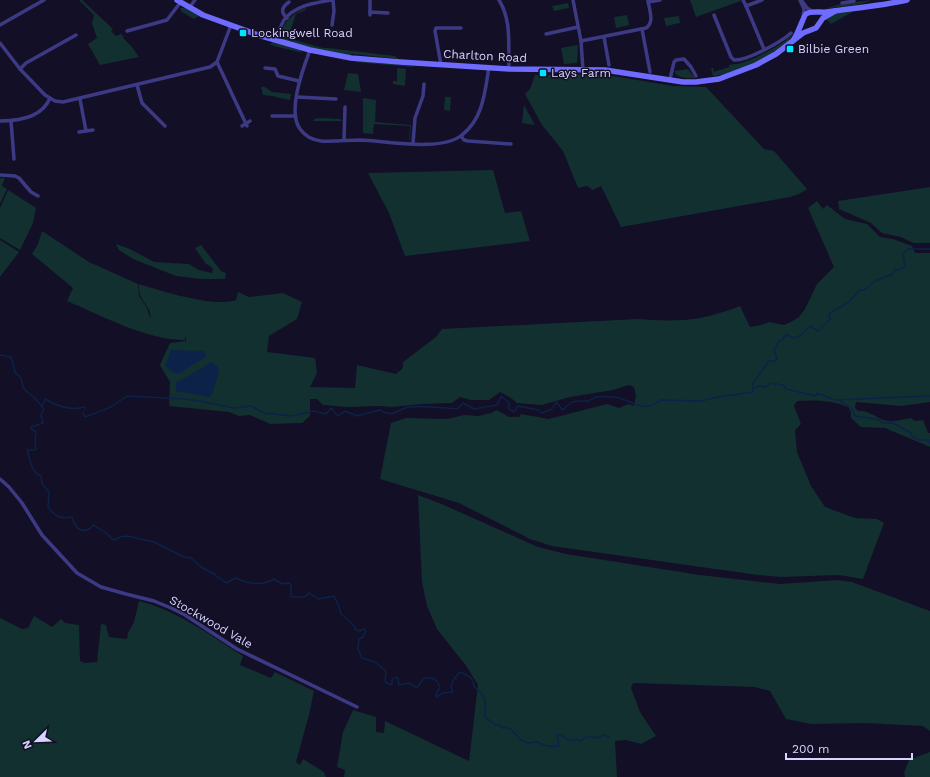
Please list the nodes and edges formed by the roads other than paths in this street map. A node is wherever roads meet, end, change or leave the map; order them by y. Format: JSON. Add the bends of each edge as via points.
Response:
{"nodes":[{"id":1,"x":44,"y":0,"type":"edge"},
{"id":2,"x":195,"y":0,"type":"edge"},
{"id":3,"x":332,"y":0,"type":"edge"},
{"id":4,"x":370,"y":0,"type":"edge"},
{"id":5,"x":499,"y":0,"type":"edge"},
{"id":6,"x":573,"y":0,"type":"edge"},
{"id":7,"x":660,"y":0,"type":"edge"},
{"id":8,"x":744,"y":0,"type":"edge"},
{"id":9,"x":762,"y":0,"type":"edge"},
{"id":10,"x":801,"y":0,"type":"edge"},
{"id":11,"x":908,"y":0,"type":"edge"},
{"id":12,"x":178,"y":1,"type":"edge"},
{"id":13,"x":288,"y":1,"type":"edge"},
{"id":14,"x":648,"y":1,"type":"edge"},
{"id":15,"x":848,"y":1,"type":"edge"},
{"id":16,"x":854,"y":1,"type":"dead end"},
{"id":17,"x":842,"y":3,"type":"dead end"},
{"id":18,"x":746,"y":6,"type":"junction"},
{"id":19,"x":189,"y":8,"type":"junction"},
{"id":20,"x":294,"y":11,"type":"junction"},
{"id":21,"x":835,"y":11,"type":"junction"},
{"id":22,"x":814,"y":12,"type":"junction"},
{"id":23,"x":388,"y":13,"type":"dead end"},
{"id":24,"x":714,"y":15,"type":"dead end"},
{"id":25,"x":287,"y":18,"type":"junction"},
{"id":26,"x":803,"y":19,"type":"junction"},
{"id":27,"x":820,"y":23,"type":"junction"},
{"id":28,"x":0,"y":25,"type":"edge"},
{"id":29,"x":231,"y":25,"type":"junction"},
{"id":30,"x":332,"y":25,"type":"dead end"},
{"id":31,"x":578,"y":27,"type":"junction"},
{"id":32,"x":461,"y":28,"type":"dead end"},
{"id":33,"x":813,"y":29,"type":"junction"},
{"id":34,"x":642,"y":30,"type":"junction"},
{"id":35,"x":127,"y":32,"type":"dead end"},
{"id":36,"x":791,"y":33,"type":"dead end"},
{"id":37,"x":546,"y":34,"type":"dead end"},
{"id":38,"x":76,"y":36,"type":"dead end"},
{"id":39,"x":604,"y":37,"type":"junction"},
{"id":40,"x":275,"y":40,"type":"junction"},
{"id":41,"x":580,"y":41,"type":"junction"},
{"id":42,"x":792,"y":41,"type":"junction"},
{"id":43,"x":0,"y":43,"type":"edge"},
{"id":44,"x":764,"y":49,"type":"junction"},
{"id":45,"x":4,"y":50,"type":"junction"},
{"id":46,"x":310,"y":50,"type":"junction"},
{"id":47,"x":0,"y":53,"type":"edge"},
{"id":48,"x":217,"y":62,"type":"junction"},
{"id":49,"x":442,"y":65,"type":"junction"},
{"id":50,"x":609,"y":65,"type":"dead end"},
{"id":51,"x":489,"y":67,"type":"junction"},
{"id":52,"x":20,"y":68,"type":"junction"},
{"id":53,"x":265,"y":68,"type":"dead end"},
{"id":54,"x":509,"y":68,"type":"junction"},
{"id":55,"x":583,"y":70,"type":"junction"},
{"id":56,"x":650,"y":72,"type":"dead end"},
{"id":57,"x":696,"y":76,"type":"dead end"},
{"id":58,"x":670,"y":80,"type":"junction"},
{"id":59,"x":299,"y":81,"type":"junction"},
{"id":60,"x":424,"y":84,"type":"dead end"},
{"id":61,"x":136,"y":85,"type":"junction"},
{"id":62,"x":50,"y":98,"type":"junction"},
{"id":63,"x":297,"y":98,"type":"junction"},
{"id":64,"x":80,"y":99,"type":"junction"},
{"id":65,"x":336,"y":99,"type":"dead end"},
{"id":66,"x":345,"y":107,"type":"dead end"},
{"id":67,"x":272,"y":116,"type":"dead end"},
{"id":68,"x":295,"y":116,"type":"junction"},
{"id":69,"x":0,"y":121,"type":"edge"},
{"id":70,"x":12,"y":121,"type":"junction"},
{"id":71,"x":250,"y":121,"type":"dead end"},
{"id":72,"x":247,"y":124,"type":"junction"},
{"id":73,"x":165,"y":126,"type":"dead end"},
{"id":74,"x":242,"y":126,"type":"dead end"},
{"id":75,"x":86,"y":130,"type":"junction"},
{"id":76,"x":93,"y":130,"type":"dead end"},
{"id":77,"x":79,"y":132,"type":"dead end"},
{"id":78,"x":462,"y":136,"type":"junction"},
{"id":79,"x":344,"y":140,"type":"junction"},
{"id":80,"x":413,"y":143,"type":"junction"},
{"id":81,"x":511,"y":144,"type":"dead end"},
{"id":82,"x":14,"y":159,"type":"dead end"},
{"id":83,"x":0,"y":175,"type":"edge"},
{"id":84,"x":38,"y":196,"type":"dead end"},
{"id":85,"x":0,"y":479,"type":"edge"},
{"id":86,"x":357,"y":706,"type":"dead end"}],
"edges":[{"from":1,"to":28,"type":"street"},
{"from":2,"to":19,"type":"street"},
{"from":3,"to":20,"type":"street","via":[[307,5]]},
{"from":3,"to":30,"type":"street"},
{"from":4,"to":23,"type":"street","via":[[370,14]]},
{"from":5,"to":54,"type":"street","via":[[508,27]]},
{"from":6,"to":31,"type":"street"},
{"from":7,"to":14,"type":"street"},
{"from":8,"to":18,"type":"street"},
{"from":9,"to":18,"type":"street"},
{"from":10,"to":22,"type":"street"},
{"from":10,"to":26,"type":"street","via":[[804,9]]},
{"from":11,"to":21,"type":"street"},
{"from":12,"to":19,"type":"street","name":"Charlton Road"},
{"from":12,"to":35,"type":"street","via":[[167,20]]},
{"from":13,"to":20,"type":"street"},
{"from":13,"to":25,"type":"street","via":[[282,10]]},
{"from":14,"to":34,"type":"street","via":[[651,20],[649,26]]},
{"from":15,"to":16,"type":"street"},
{"from":15,"to":17,"type":"street"},
{"from":18,"to":44,"type":"street"},
{"from":19,"to":29,"type":"street","name":"Charlton Road"},
{"from":20,"to":25,"type":"street"},
{"from":21,"to":22,"type":"street"},
{"from":21,"to":27,"type":"street","name":"Charlton Road","via":[[823,18]]},
{"from":22,"to":26,"type":"street","via":[[806,13]]},
{"from":22,"to":27,"type":"street"},
{"from":24,"to":44,"type":"street","via":[[732,59],[737,61]]},
{"from":25,"to":40,"type":"street"},
{"from":26,"to":33,"type":"street","via":[[805,26]]},
{"from":26,"to":42,"type":"street","name":"Charlton Road","via":[[798,34]]},
{"from":27,"to":33,"type":"street","name":"Charlton Road"},
{"from":29,"to":40,"type":"street","name":"Charlton Road"},
{"from":29,"to":48,"type":"street"},
{"from":31,"to":37,"type":"street"},
{"from":31,"to":41,"type":"street"},
{"from":32,"to":49,"type":"street","via":[[440,27],[434,30]]},
{"from":33,"to":42,"type":"street","name":"Charlton Road"},
{"from":34,"to":39,"type":"street"},
{"from":34,"to":56,"type":"street"},
{"from":36,"to":44,"type":"street","via":[[777,44]]},
{"from":38,"to":52,"type":"street"},
{"from":39,"to":41,"type":"street"},
{"from":39,"to":50,"type":"street"},
{"from":40,"to":46,"type":"street","name":"Charlton Road"},
{"from":41,"to":55,"type":"street"},
{"from":42,"to":58,"type":"street","name":"Charlton Road","via":[[756,66],[719,79],[696,82]]},
{"from":43,"to":45,"type":"street"},
{"from":45,"to":47,"type":"street"},
{"from":45,"to":52,"type":"street"},
{"from":46,"to":49,"type":"street","name":"Charlton Road","via":[[374,60]]},
{"from":46,"to":59,"type":"street"},
{"from":48,"to":61,"type":"street","via":[[210,67]]},
{"from":48,"to":72,"type":"street"},
{"from":49,"to":51,"type":"street","name":"Charlton Road"},
{"from":51,"to":54,"type":"street","name":"Charlton Road"},
{"from":51,"to":78,"type":"street","via":[[477,119]]},
{"from":52,"to":62,"type":"street"},
{"from":53,"to":59,"type":"street","via":[[274,68],[278,76]]},
{"from":54,"to":55,"type":"street","name":"Charlton Road"},
{"from":55,"to":58,"type":"street","name":"Charlton Road","via":[[621,72]]},
{"from":57,"to":58,"type":"street","via":[[684,59],[680,59],[674,62]]},
{"from":59,"to":63,"type":"street"},
{"from":60,"to":80,"type":"street","via":[[423,96],[415,118]]},
{"from":61,"to":64,"type":"street"},
{"from":61,"to":73,"type":"street","via":[[142,103]]},
{"from":62,"to":64,"type":"street","via":[[63,102]]},
{"from":62,"to":70,"type":"street","via":[[40,111]]},
{"from":63,"to":65,"type":"street"},
{"from":63,"to":68,"type":"street"},
{"from":64,"to":75,"type":"street"},
{"from":66,"to":79,"type":"street"},
{"from":67,"to":68,"type":"street"},
{"from":68,"to":79,"type":"street","via":[[300,130],[312,138],[321,141]]},
{"from":69,"to":70,"type":"street"},
{"from":70,"to":82,"type":"street"},
{"from":71,"to":72,"type":"street"},
{"from":72,"to":74,"type":"street"},
{"from":75,"to":76,"type":"street"},
{"from":75,"to":77,"type":"street"},
{"from":78,"to":80,"type":"street","via":[[442,144]]},
{"from":78,"to":81,"type":"street","via":[[468,141]]},
{"from":79,"to":80,"type":"street"},
{"from":83,"to":84,"type":"street","via":[[19,178]]},
{"from":85,"to":86,"type":"street","name":"Stockwood Vale","via":[[22,503],[42,535],[82,578],[171,608],[237,649]]}]}
